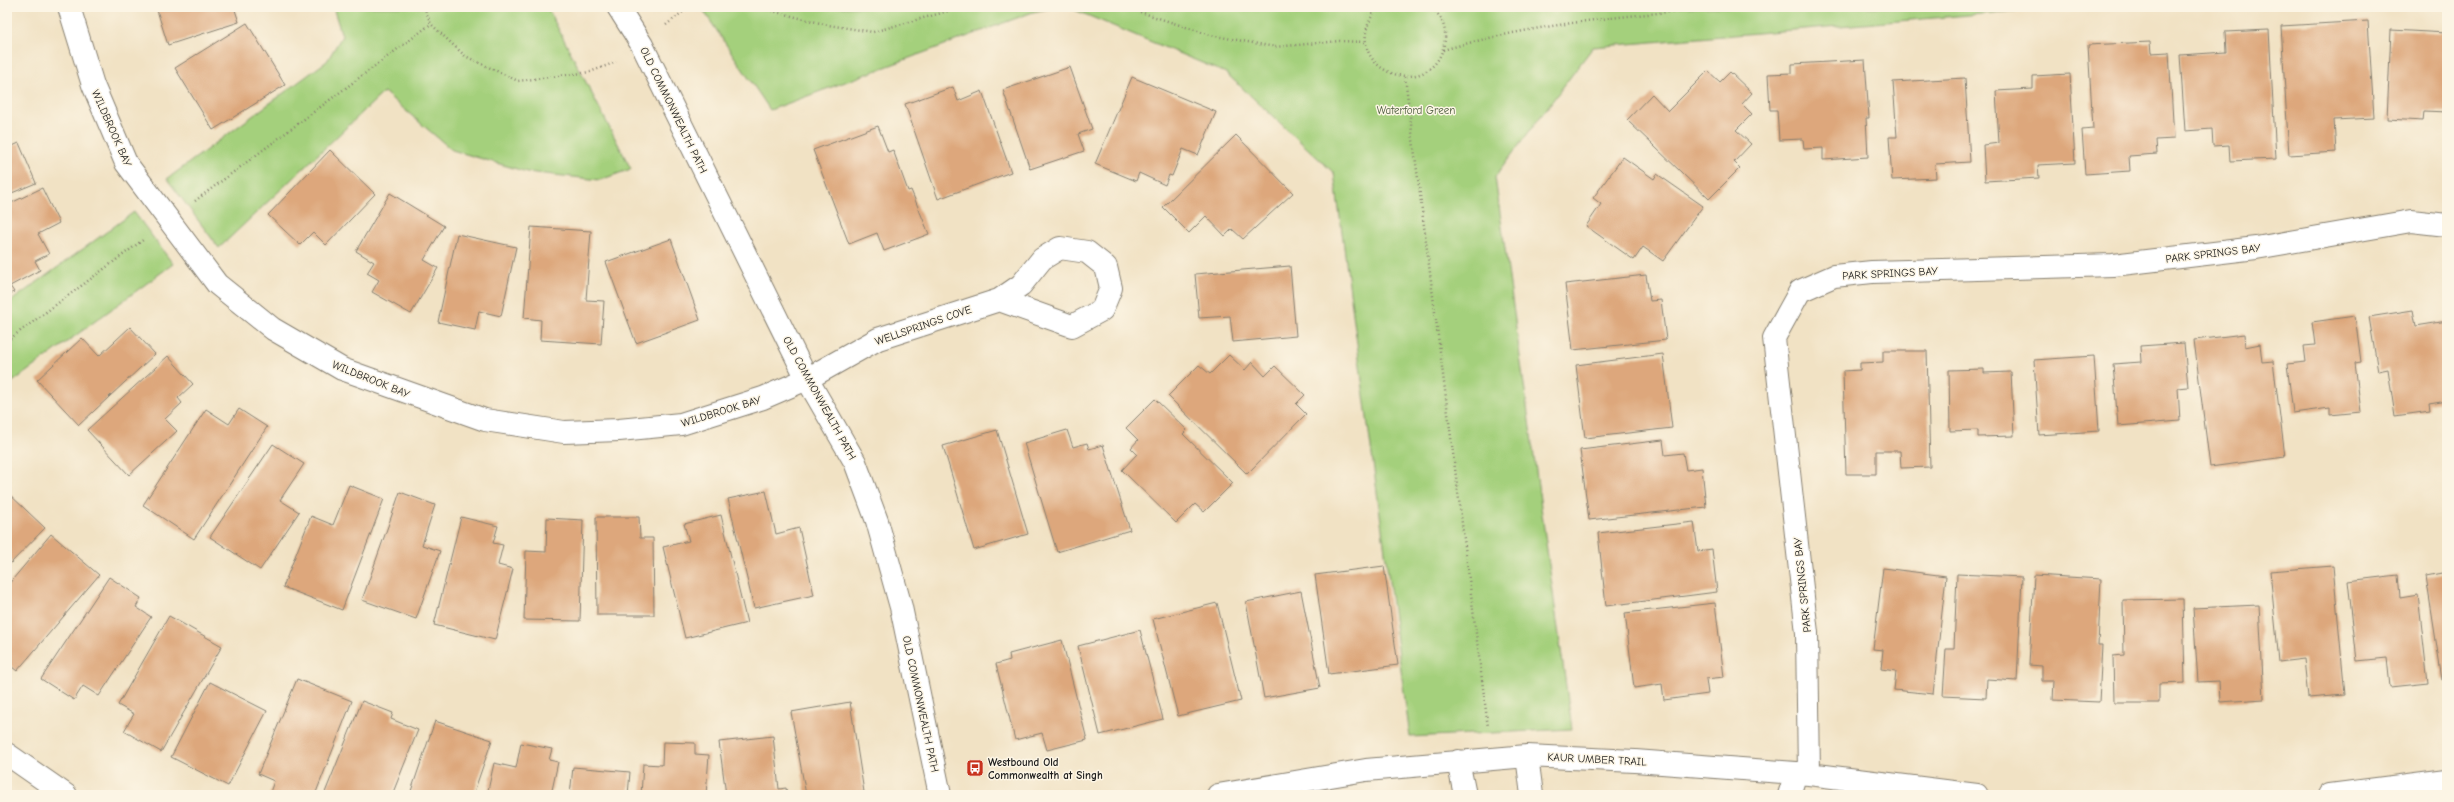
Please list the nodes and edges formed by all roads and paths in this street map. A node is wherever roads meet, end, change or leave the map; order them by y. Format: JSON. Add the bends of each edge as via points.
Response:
{"nodes":[{"id":1,"x":69,"y":7,"type":"edge"},
{"id":2,"x":424,"y":7,"type":"edge"},
{"id":3,"x":618,"y":7,"type":"edge"},
{"id":4,"x":756,"y":7,"type":"edge"},
{"id":5,"x":963,"y":7,"type":"edge"},
{"id":6,"x":1125,"y":7,"type":"edge"},
{"id":7,"x":1378,"y":7,"type":"edge"},
{"id":8,"x":1431,"y":7,"type":"edge"},
{"id":9,"x":1727,"y":7,"type":"edge"},
{"id":10,"x":431,"y":24,"type":"junction"},
{"id":11,"x":1365,"y":42,"type":"junction"},
{"id":12,"x":1443,"y":50,"type":"junction"},
{"id":13,"x":590,"y":72,"type":"dead end"},
{"id":14,"x":1405,"y":77,"type":"junction"},
{"id":15,"x":170,"y":220,"type":"junction"},
{"id":16,"x":2447,"y":225,"type":"edge"},
{"id":17,"x":999,"y":300,"type":"junction"},
{"id":18,"x":7,"y":341,"type":"edge"},
{"id":19,"x":807,"y":379,"type":"junction"},
{"id":20,"x":7,"y":754,"type":"edge"},
{"id":21,"x":1527,"y":756,"type":"junction"},
{"id":22,"x":1492,"y":758,"type":"junction"},
{"id":23,"x":1458,"y":761,"type":"junction"},
{"id":24,"x":1803,"y":773,"type":"junction"},
{"id":25,"x":2447,"y":780,"type":"edge"},
{"id":26,"x":1227,"y":794,"type":"edge"},
{"id":27,"x":66,"y":795,"type":"edge"},
{"id":28,"x":940,"y":795,"type":"edge"},
{"id":29,"x":1465,"y":795,"type":"edge"},
{"id":30,"x":1532,"y":795,"type":"edge"},
{"id":31,"x":1789,"y":795,"type":"edge"},
{"id":32,"x":1976,"y":795,"type":"edge"},
{"id":33,"x":2330,"y":795,"type":"edge"}],
"edges":[{"from":1,"to":15,"type":"street","name":"WILDBROOK BAY","via":[[92,85],[126,164]]},
{"from":2,"to":10,"type":"path"},
{"from":3,"to":19,"type":"street","name":"OLD COMMONWEALTH PATH","via":[[642,45]]},
{"from":4,"to":5,"type":"path","via":[[828,25],[873,32]]},
{"from":6,"to":11,"type":"path","via":[[1210,35],[1275,47],[1340,41]]},
{"from":7,"to":11,"type":"path","via":[[1369,18]]},
{"from":8,"to":12,"type":"path","via":[[1442,20],[1445,34]]},
{"from":9,"to":12,"type":"path","via":[[1619,16],[1557,25],[1488,37]]},
{"from":10,"to":13,"type":"path","via":[[465,56],[518,80]]},
{"from":10,"to":15,"type":"path"},
{"from":11,"to":14,"type":"path","via":[[1368,53],[1376,65],[1391,74]]},
{"from":12,"to":14,"type":"path","via":[[1436,62],[1425,71]]},
{"from":14,"to":22,"type":"path"},
{"from":15,"to":18,"type":"path"},
{"from":15,"to":19,"type":"street","name":"WILDBROOK BAY","via":[[216,284],[273,329],[342,369],[485,420],[564,432],[681,424],[763,398]]},
{"from":16,"to":24,"type":"street","name":"PARK SPRINGS BAY","via":[[2411,221],[2256,248],[2113,265],[1872,272],[1834,276],[1800,291],[1774,338],[1807,633]]},
{"from":17,"to":17,"type":"street","name":"WELLSPRINGS COVE","via":[[1072,326],[1102,310],[1111,288],[1106,267],[1087,252],[1060,248],[1042,259],[1021,285]]},
{"from":17,"to":19,"type":"street","name":"WELLSPRINGS COVE","via":[[878,339]]},
{"from":19,"to":28,"type":"street","name":"OLD COMMONWEALTH PATH","via":[[856,462],[877,521],[901,607]]},
{"from":20,"to":27,"type":"street"},
{"from":21,"to":22,"type":"street","name":"KAUR UMBER TRAIL"},
{"from":21,"to":24,"type":"street","name":"KAUR UMBER TRAIL"},
{"from":21,"to":30,"type":"street"},
{"from":22,"to":23,"type":"street","name":"KAUR UMBER TRAIL"},
{"from":23,"to":26,"type":"street","name":"KAUR UMBER TRAIL","via":[[1366,770]]},
{"from":23,"to":29,"type":"street"},
{"from":24,"to":31,"type":"street","name":"PARK SPRINGS BAY"},
{"from":24,"to":32,"type":"street","name":"KAUR UMBER TRAIL"},
{"from":25,"to":33,"type":"street"}]}
